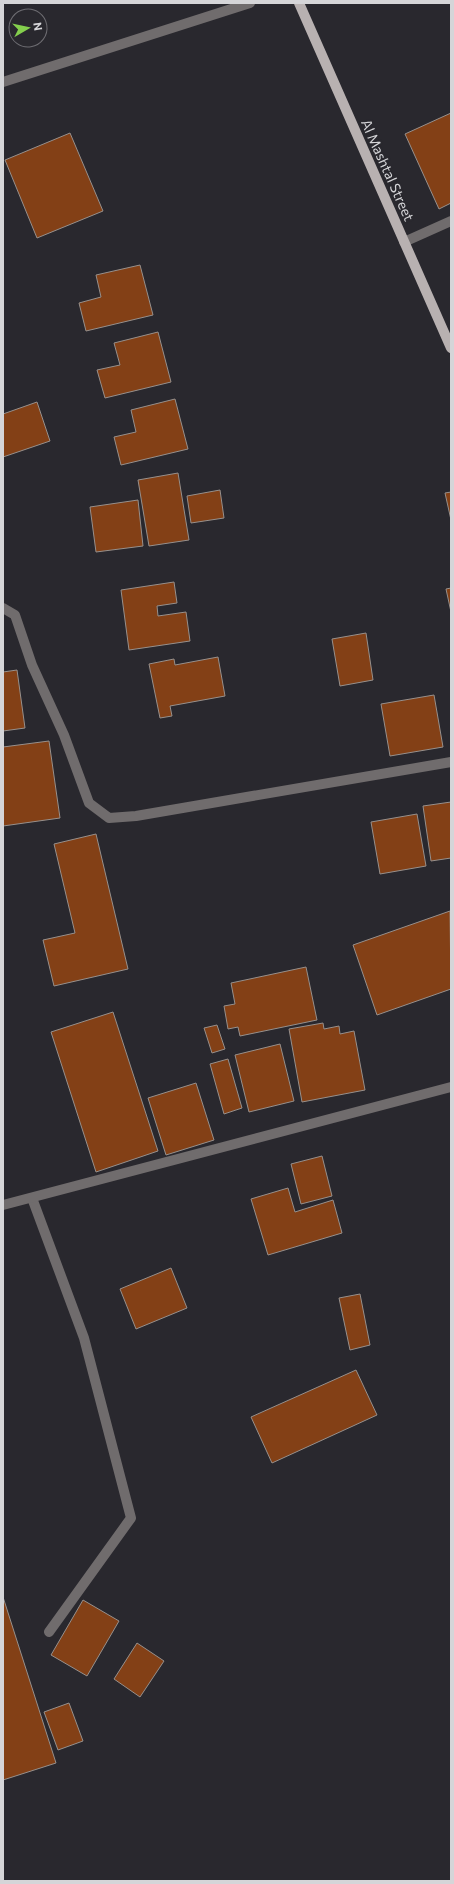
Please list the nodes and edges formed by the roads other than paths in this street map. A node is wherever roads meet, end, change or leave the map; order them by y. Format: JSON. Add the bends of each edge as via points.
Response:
{"nodes":[{"id":1,"x":250,"y":3,"type":"edge"},
{"id":2,"x":299,"y":3,"type":"edge"},
{"id":3,"x":3,"y":82,"type":"edge"},
{"id":4,"x":451,"y":221,"type":"edge"},
{"id":5,"x":404,"y":242,"type":"junction"},
{"id":6,"x":451,"y":348,"type":"edge"},
{"id":7,"x":3,"y":608,"type":"edge"},
{"id":8,"x":451,"y":762,"type":"edge"},
{"id":9,"x":451,"y":1087,"type":"edge"},
{"id":10,"x":32,"y":1198,"type":"junction"},
{"id":11,"x":3,"y":1205,"type":"edge"},
{"id":12,"x":50,"y":1632,"type":"dead end"}],
"edges":[{"from":1,"to":3,"type":"street"},
{"from":2,"to":5,"type":"main road","name":"Al Mashtal Street"},
{"from":4,"to":5,"type":"street"},
{"from":5,"to":6,"type":"main road","name":"Al Mashtal Street"},
{"from":7,"to":8,"type":"street","via":[[15,615],[32,665],[64,735],[89,804],[109,818],[136,816]]},
{"from":9,"to":10,"type":"street"},
{"from":10,"to":11,"type":"street"},
{"from":10,"to":12,"type":"street","via":[[84,1338],[131,1518]]}]}
